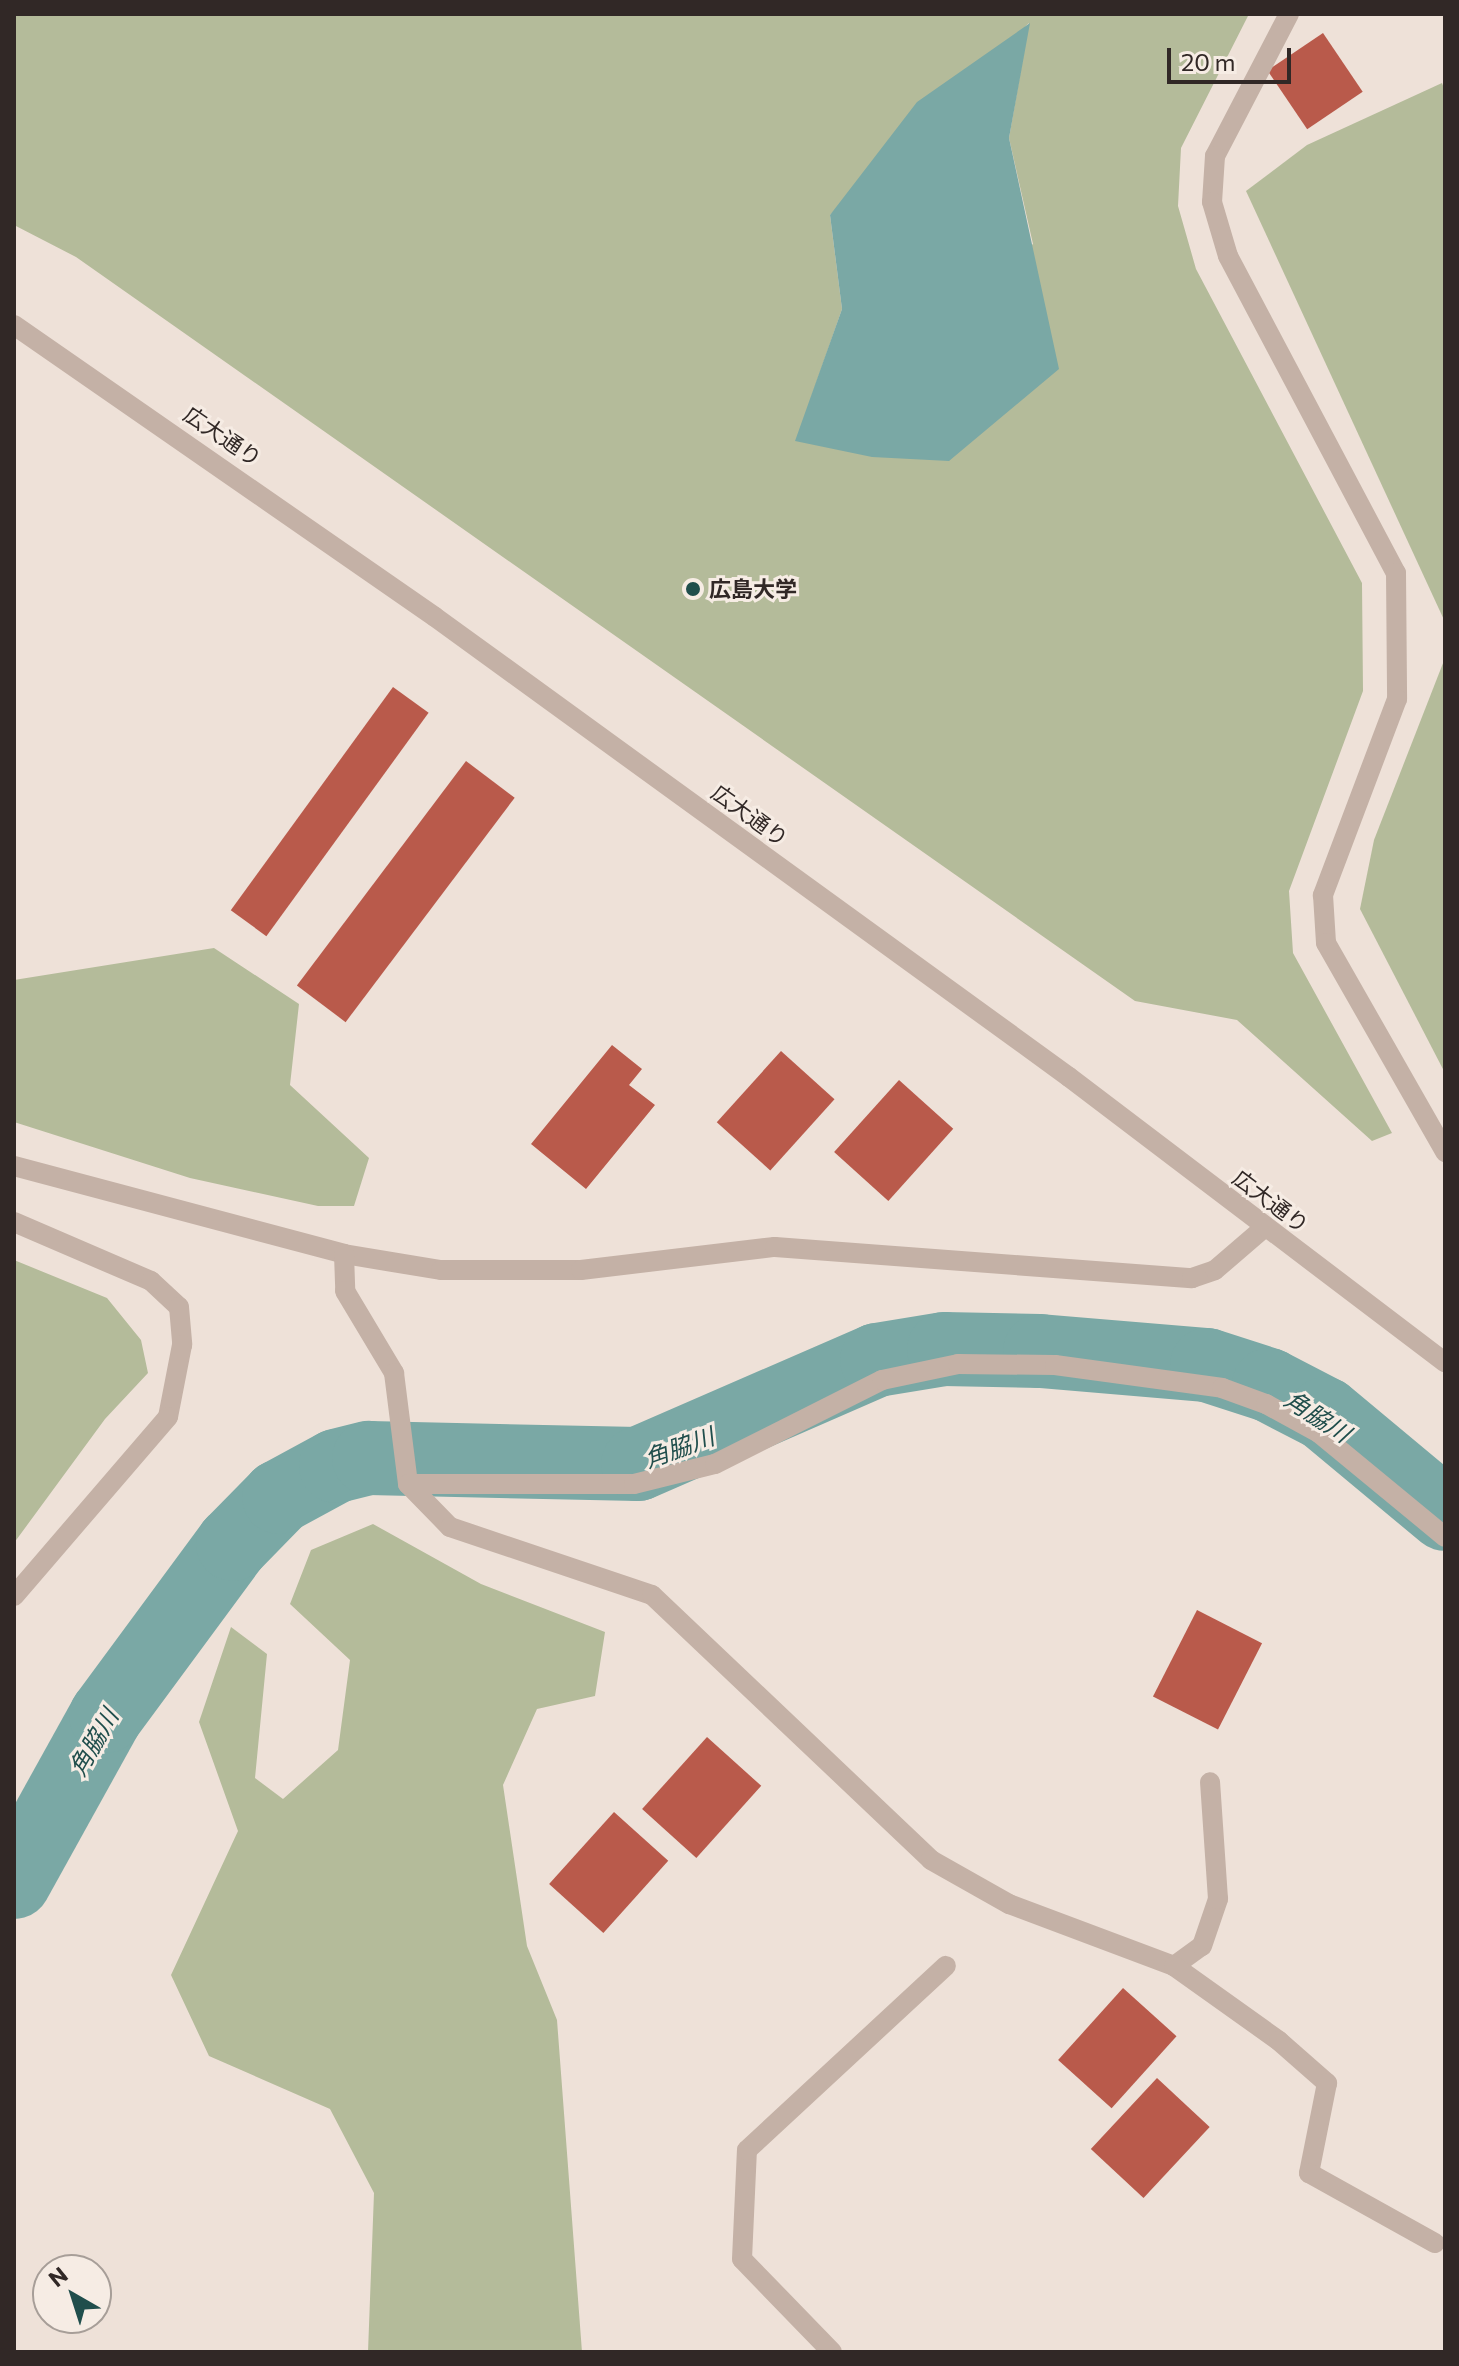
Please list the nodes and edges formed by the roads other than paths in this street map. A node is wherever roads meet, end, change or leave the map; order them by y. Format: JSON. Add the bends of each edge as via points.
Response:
{"nodes":[{"id":1,"x":1289,"y":14,"type":"edge"},
{"id":2,"x":14,"y":325,"type":"edge"},
{"id":3,"x":1445,"y":1152,"type":"edge"},
{"id":4,"x":14,"y":1166,"type":"edge"},
{"id":5,"x":14,"y":1222,"type":"edge"},
{"id":6,"x":1265,"y":1227,"type":"junction"},
{"id":7,"x":344,"y":1254,"type":"junction"},
{"id":8,"x":1445,"y":1362,"type":"edge"},
{"id":9,"x":406,"y":1478,"type":"junction"},
{"id":10,"x":1445,"y":1537,"type":"edge"},
{"id":11,"x":14,"y":1596,"type":"edge"},
{"id":12,"x":1210,"y":1782,"type":"dead end"},
{"id":13,"x":946,"y":1966,"type":"dead end"},
{"id":14,"x":1174,"y":1966,"type":"junction"},
{"id":15,"x":1435,"y":2243,"type":"dead end"},
{"id":16,"x":832,"y":2352,"type":"edge"}],
"edges":[{"from":1,"to":3,"type":"street","via":[[1215,156],[1212,202],[1228,256],[1396,573],[1397,699],[1323,895],[1326,943]]},
{"from":2,"to":6,"type":"street","name":"広大通り","via":[[240,475]]},
{"from":4,"to":7,"type":"street"},
{"from":5,"to":11,"type":"street","via":[[151,1281],[179,1307],[182,1345],[168,1417]]},
{"from":6,"to":7,"type":"street","via":[[1215,1270],[1192,1278],[775,1247],[581,1270],[441,1270]]},
{"from":6,"to":8,"type":"street","name":"広大通り"},
{"from":7,"to":9,"type":"street","via":[[345,1291],[394,1373],[407,1441]]},
{"from":9,"to":10,"type":"street","via":[[634,1484],[715,1464],[882,1380],[958,1364],[1055,1365],[1222,1388],[1266,1404],[1319,1433]]},
{"from":9,"to":14,"type":"street","via":[[450,1527],[652,1595],[931,1860],[1009,1904]]},
{"from":12,"to":14,"type":"street","via":[[1218,1899],[1202,1946]]},
{"from":13,"to":16,"type":"street","via":[[747,2150],[742,2259]]},
{"from":14,"to":15,"type":"street","via":[[1327,2083],[1309,2173]]}]}
